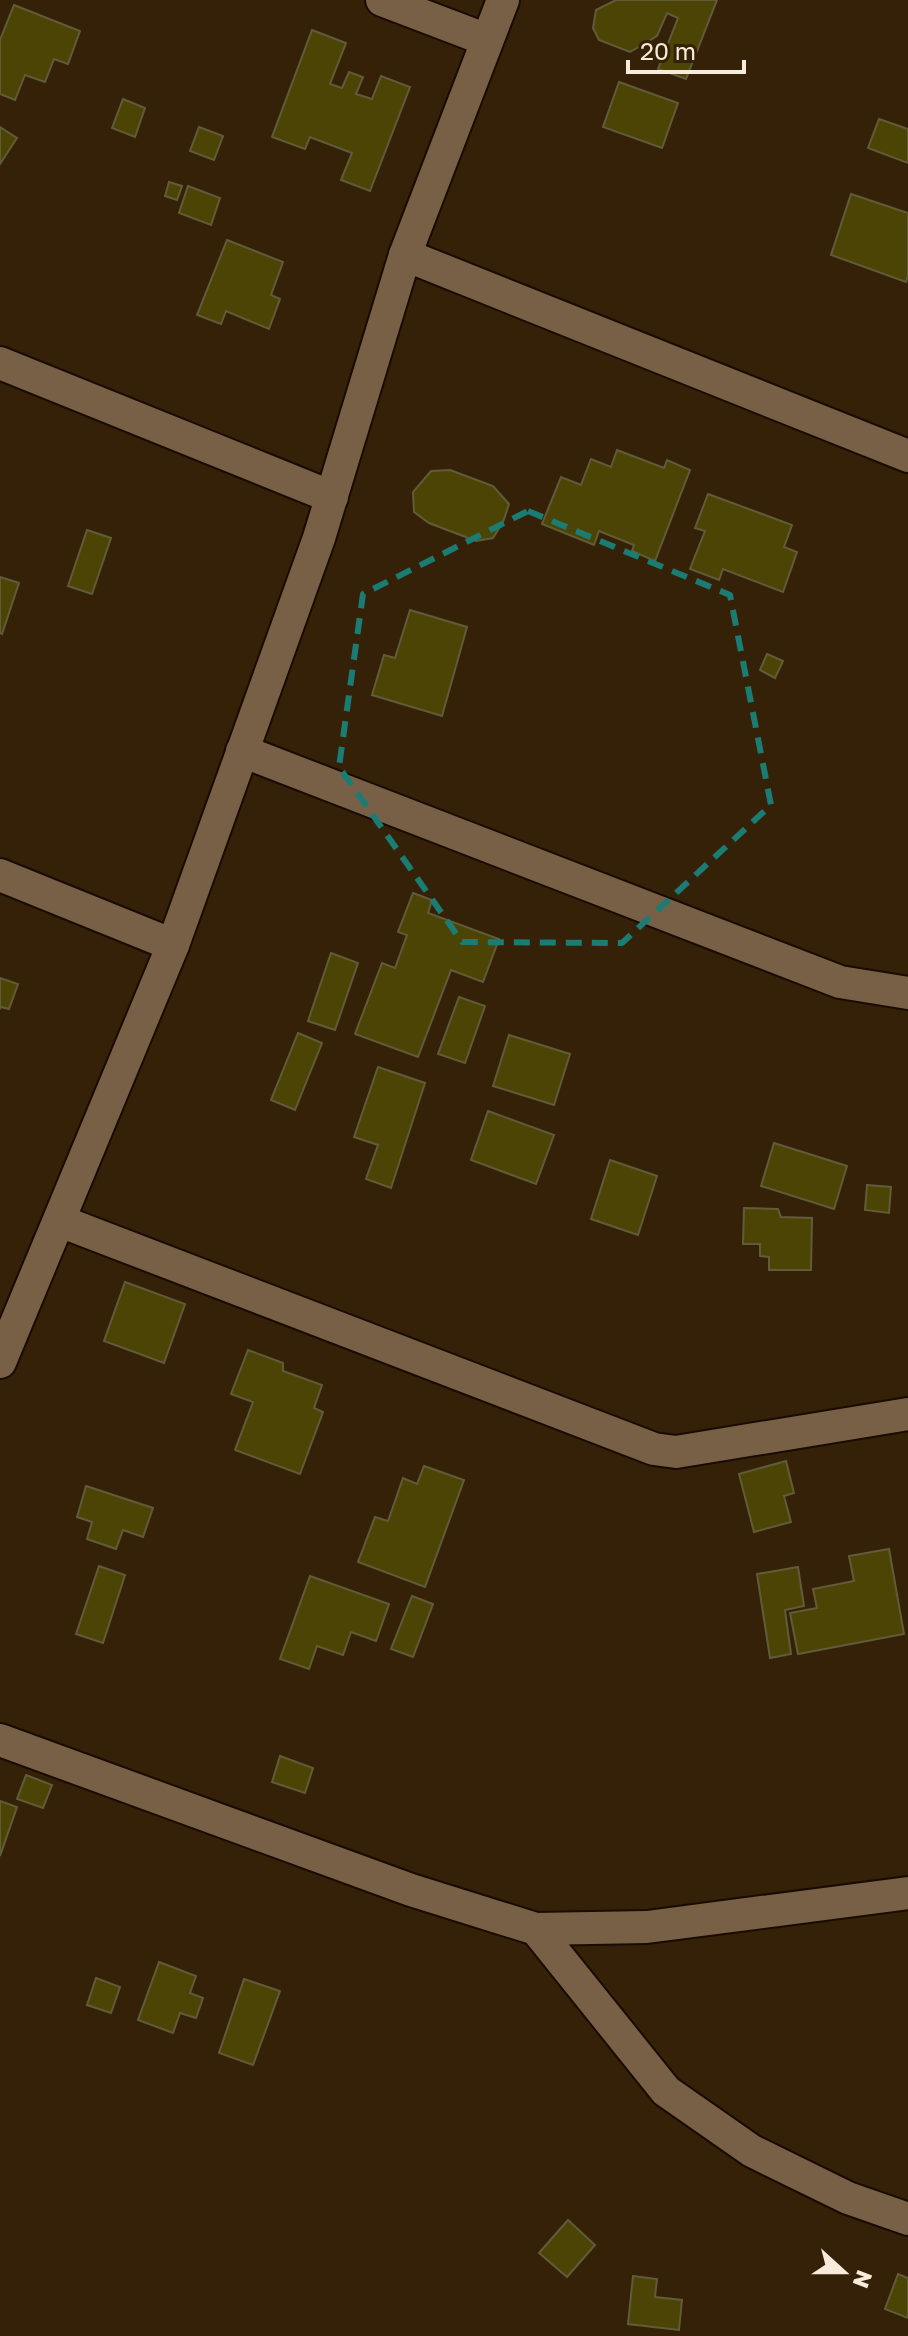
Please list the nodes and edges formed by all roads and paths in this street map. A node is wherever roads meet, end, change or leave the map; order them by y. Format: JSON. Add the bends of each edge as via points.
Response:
{"nodes":[{"id":1,"x":382,"y":0,"type":"edge"},
{"id":2,"x":503,"y":0,"type":"edge"},
{"id":3,"x":487,"y":40,"type":"junction"},
{"id":4,"x":405,"y":255,"type":"junction"},
{"id":5,"x":0,"y":363,"type":"edge"},
{"id":6,"x":908,"y":456,"type":"edge"},
{"id":7,"x":332,"y":497,"type":"junction"},
{"id":8,"x":242,"y":751,"type":"junction"},
{"id":9,"x":0,"y":875,"type":"edge"},
{"id":10,"x":173,"y":945,"type":"junction"},
{"id":11,"x":908,"y":993,"type":"edge"},
{"id":12,"x":60,"y":1221,"type":"junction"},
{"id":13,"x":0,"y":1362,"type":"edge"},
{"id":14,"x":908,"y":1414,"type":"edge"},
{"id":15,"x":0,"y":1740,"type":"edge"},
{"id":16,"x":908,"y":1893,"type":"edge"},
{"id":17,"x":536,"y":1929,"type":"junction"},
{"id":18,"x":908,"y":2219,"type":"edge"}],
"edges":[{"from":1,"to":3,"type":"street"},
{"from":2,"to":3,"type":"street"},
{"from":3,"to":4,"type":"street"},
{"from":4,"to":6,"type":"street"},
{"from":4,"to":7,"type":"street"},
{"from":5,"to":7,"type":"street"},
{"from":7,"to":8,"type":"street"},
{"from":8,"to":10,"type":"street"},
{"from":8,"to":11,"type":"street","via":[[840,982]]},
{"from":9,"to":10,"type":"street"},
{"from":10,"to":12,"type":"street"},
{"from":12,"to":13,"type":"street"},
{"from":12,"to":14,"type":"street","via":[[654,1449],[676,1452]]},
{"from":15,"to":17,"type":"street","via":[[411,1890]]},
{"from":16,"to":17,"type":"street","via":[[647,1927]]},
{"from":17,"to":18,"type":"street","via":[[666,2091],[752,2151],[848,2198]]}]}
